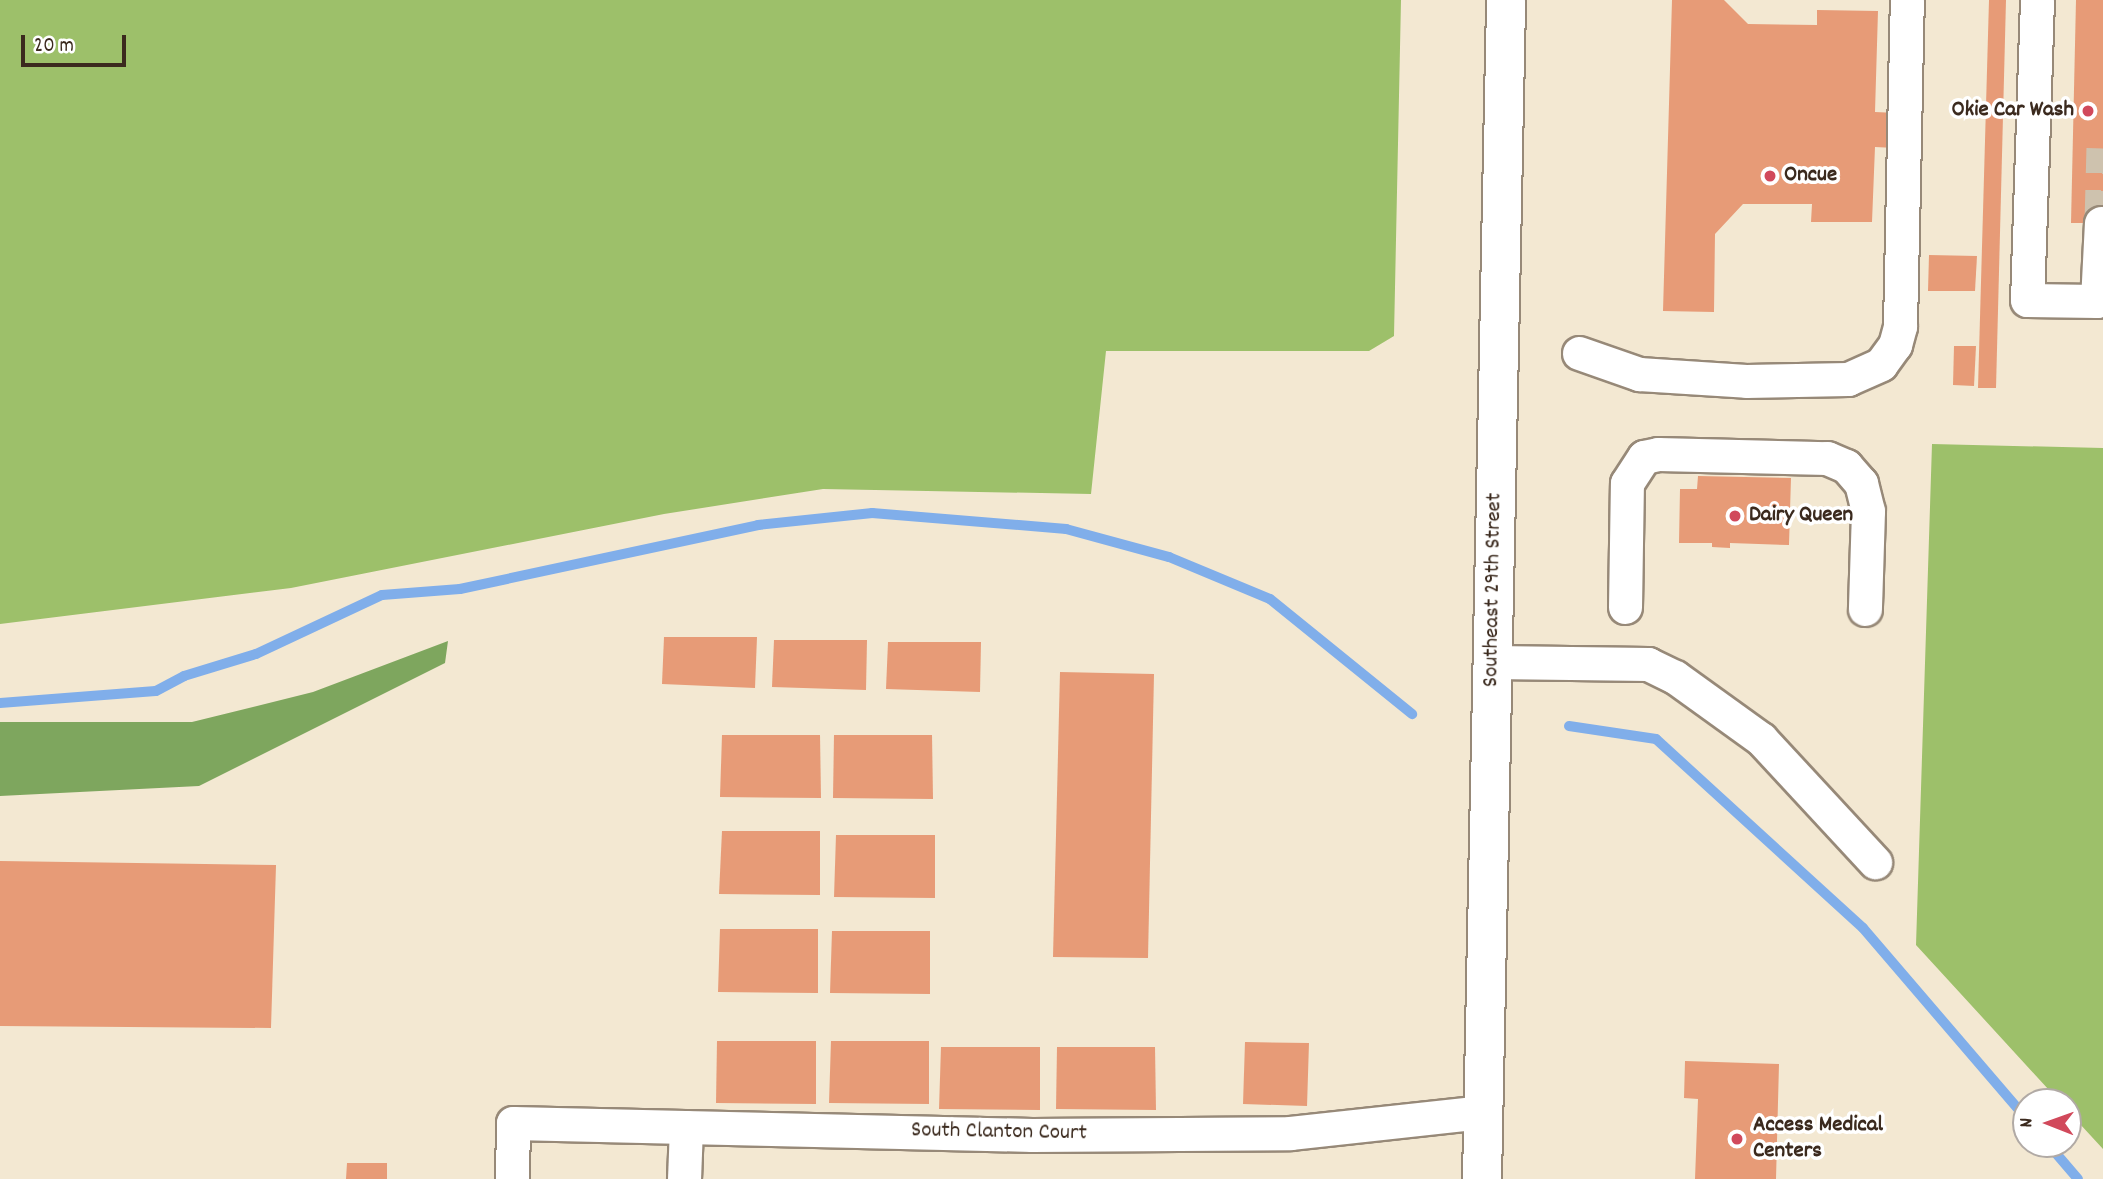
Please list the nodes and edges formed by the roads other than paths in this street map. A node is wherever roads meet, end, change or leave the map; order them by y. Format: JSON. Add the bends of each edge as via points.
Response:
{"nodes":[{"id":1,"x":1506,"y":0,"type":"edge"},
{"id":2,"x":1907,"y":0,"type":"edge"},
{"id":3,"x":2037,"y":0,"type":"edge"},
{"id":4,"x":2101,"y":223,"type":"dead end"},
{"id":5,"x":1579,"y":353,"type":"dead end"},
{"id":6,"x":1625,"y":607,"type":"dead end"},
{"id":7,"x":1865,"y":609,"type":"dead end"},
{"id":8,"x":1493,"y":662,"type":"junction"},
{"id":9,"x":1875,"y":862,"type":"dead end"},
{"id":10,"x":1484,"y":1112,"type":"junction"},
{"id":11,"x":686,"y":1127,"type":"junction"},
{"id":12,"x":512,"y":1179,"type":"edge"},
{"id":13,"x":684,"y":1179,"type":"edge"},
{"id":14,"x":1482,"y":1179,"type":"edge"}],
"edges":[{"from":1,"to":8,"type":"main road","name":"Southeast 29th Street"},
{"from":2,"to":5,"type":"lane","via":[[1900,326],[1895,345],[1881,364],[1848,379],[1746,381],[1639,374]]},
{"from":3,"to":4,"type":"lane","via":[[2027,300],[2097,301]]},
{"from":6,"to":7,"type":"lane","via":[[1628,483],[1644,457],[1658,454],[1827,458],[1846,466],[1861,483],[1868,510]]},
{"from":8,"to":9,"type":"lane","via":[[1648,664],[1675,677],[1761,739]]},
{"from":8,"to":10,"type":"main road","name":"Southeast 29th Street"},
{"from":10,"to":11,"type":"lane","name":"South Clanton Court","via":[[1290,1133],[1032,1135]]},
{"from":10,"to":14,"type":"main road","name":"Southeast 29th Street"},
{"from":11,"to":12,"type":"lane","name":"South Clanton Court","via":[[513,1123]]},
{"from":11,"to":13,"type":"lane"}]}
